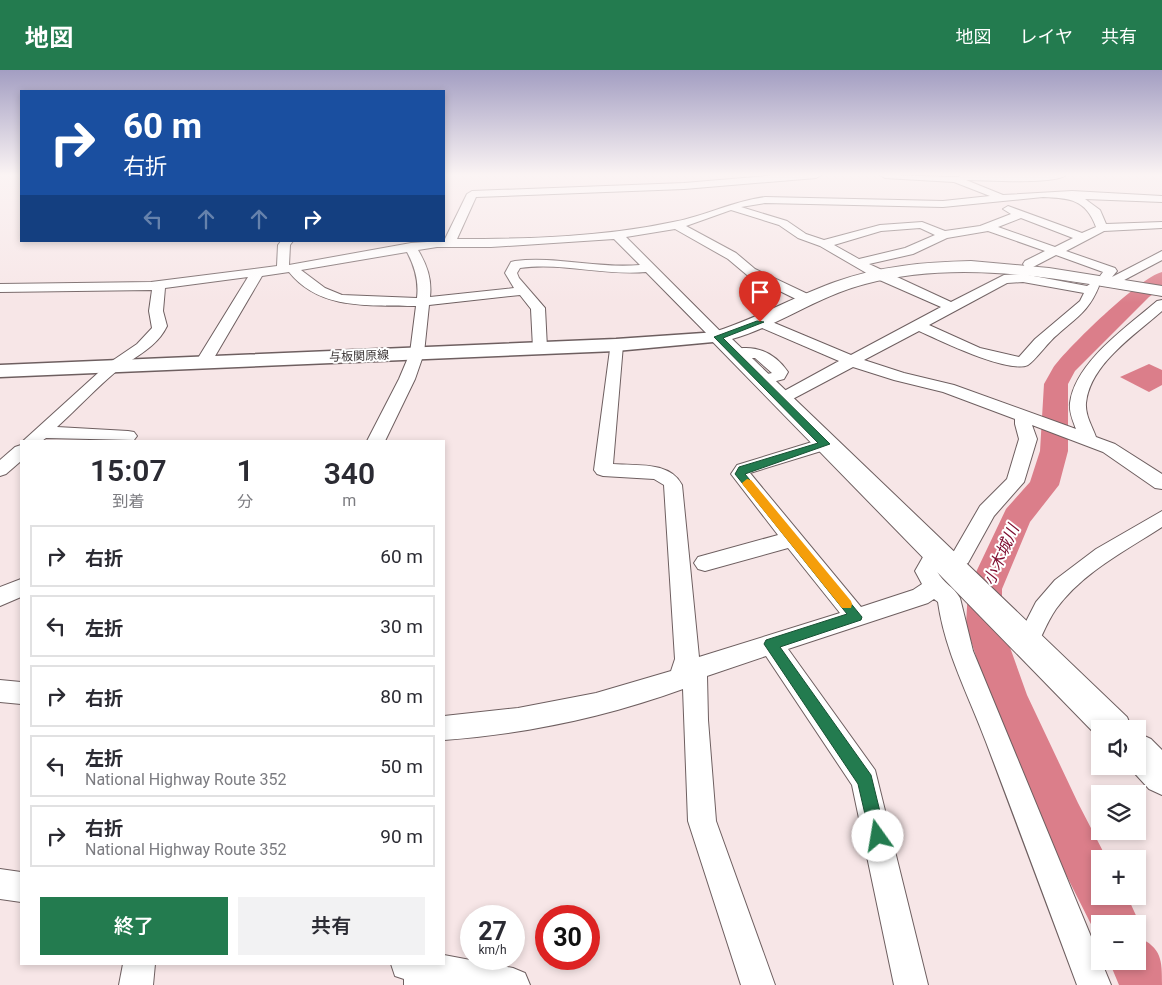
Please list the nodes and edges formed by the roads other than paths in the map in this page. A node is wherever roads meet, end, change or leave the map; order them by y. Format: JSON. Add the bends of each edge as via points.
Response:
{"nodes":[{"id":1,"x":461,"y":218,"type":"edge"},
{"id":2,"x":699,"y":218,"type":"edge"},
{"id":3,"x":766,"y":218,"type":"edge"},
{"id":4,"x":1012,"y":218,"type":"edge"},
{"id":5,"x":1030,"y":218,"type":"edge"},
{"id":6,"x":1098,"y":218,"type":"edge"},
{"id":7,"x":677,"y":225,"type":"junction"},
{"id":8,"x":1162,"y":225,"type":"edge"},
{"id":9,"x":989,"y":228,"type":"junction"},
{"id":10,"x":1102,"y":228,"type":"junction"},
{"id":11,"x":617,"y":235,"type":"junction"},
{"id":12,"x":944,"y":235,"type":"junction"},
{"id":13,"x":1082,"y":238,"type":"junction"},
{"id":14,"x":286,"y":242,"type":"edge"},
{"id":15,"x":450,"y":242,"type":"junction"},
{"id":16,"x":824,"y":244,"type":"junction"},
{"id":17,"x":411,"y":247,"type":"junction"},
{"id":18,"x":1056,"y":251,"type":"junction"},
{"id":19,"x":1162,"y":254,"type":"edge"},
{"id":20,"x":857,"y":263,"type":"junction"},
{"id":21,"x":1029,"y":264,"type":"dead end"},
{"id":22,"x":288,"y":268,"type":"junction"},
{"id":23,"x":648,"y":268,"type":"junction"},
{"id":24,"x":258,"y":272,"type":"junction"},
{"id":25,"x":879,"y":275,"type":"junction"},
{"id":26,"x":1112,"y":281,"type":"junction"},
{"id":27,"x":159,"y":285,"type":"junction"},
{"id":28,"x":0,"y":288,"type":"edge"},
{"id":29,"x":523,"y":291,"type":"junction"},
{"id":30,"x":1162,"y":291,"type":"edge"},
{"id":31,"x":809,"y":300,"type":"junction"},
{"id":32,"x":423,"y":302,"type":"junction"},
{"id":33,"x":1162,"y":304,"type":"edge"},
{"id":34,"x":952,"y":307,"type":"junction"},
{"id":35,"x":760,"y":322,"type":"junction"},
{"id":36,"x":918,"y":325,"type":"junction"},
{"id":37,"x":718,"y":337,"type":"junction"},
{"id":38,"x":616,"y":345,"type":"junction"},
{"id":39,"x":540,"y":348,"type":"junction"},
{"id":40,"x":417,"y":353,"type":"junction"},
{"id":41,"x":851,"y":361,"type":"junction"},
{"id":42,"x":204,"y":363,"type":"junction"},
{"id":43,"x":114,"y":366,"type":"junction"},
{"id":44,"x":0,"y":371,"type":"edge"},
{"id":45,"x":781,"y":400,"type":"junction"},
{"id":46,"x":1027,"y":417,"type":"junction"},
{"id":47,"x":128,"y":436,"type":"dead end"},
{"id":48,"x":38,"y":437,"type":"edge"},
{"id":49,"x":1086,"y":439,"type":"junction"},
{"id":50,"x":376,"y":440,"type":"edge"},
{"id":51,"x":825,"y":444,"type":"junction"},
{"id":52,"x":20,"y":452,"type":"edge"},
{"id":53,"x":0,"y":470,"type":"edge"},
{"id":54,"x":1162,"y":483,"type":"edge"},
{"id":55,"x":1162,"y":518,"type":"edge"},
{"id":56,"x":793,"y":539,"type":"junction"},
{"id":57,"x":704,"y":563,"type":"dead end"},
{"id":58,"x":944,"y":571,"type":"junction"},
{"id":59,"x":20,"y":588,"type":"edge"},
{"id":60,"x":0,"y":597,"type":"edge"},
{"id":61,"x":856,"y":617,"type":"junction"},
{"id":62,"x":1020,"y":636,"type":"junction"},
{"id":63,"x":770,"y":644,"type":"junction"},
{"id":64,"x":698,"y":667,"type":"junction"},
{"id":65,"x":0,"y":691,"type":"edge"},
{"id":66,"x":20,"y":693,"type":"edge"},
{"id":67,"x":1105,"y":720,"type":"edge"},
{"id":68,"x":445,"y":728,"type":"edge"},
{"id":69,"x":1146,"y":760,"type":"edge"},
{"id":70,"x":1162,"y":776,"type":"edge"},
{"id":71,"x":0,"y":884,"type":"edge"},
{"id":72,"x":20,"y":887,"type":"edge"},
{"id":73,"x":140,"y":965,"type":"edge"},
{"id":74,"x":416,"y":972,"type":"edge"},
{"id":75,"x":136,"y":985,"type":"edge"},
{"id":76,"x":513,"y":985,"type":"edge"},
{"id":77,"x":758,"y":985,"type":"edge"},
{"id":78,"x":911,"y":985,"type":"edge"},
{"id":79,"x":1094,"y":985,"type":"edge"}],
"edges":[{"from":1,"to":15,"type":"street"},
{"from":2,"to":7,"type":"street"},
{"from":3,"to":16,"type":"street"},
{"from":4,"to":9,"type":"street"},
{"from":5,"to":13,"type":"street"},
{"from":6,"to":10,"type":"street"},
{"from":7,"to":11,"type":"street"},
{"from":7,"to":31,"type":"street","via":[[732,256],[751,272]]},
{"from":8,"to":10,"type":"street"},
{"from":9,"to":12,"type":"street"},
{"from":9,"to":18,"type":"street"},
{"from":10,"to":13,"type":"street"},
{"from":11,"to":15,"type":"street","via":[[490,243]]},
{"from":11,"to":23,"type":"street"},
{"from":12,"to":16,"type":"street","via":[[915,224],[880,228]]},
{"from":12,"to":20,"type":"street","via":[[909,251]]},
{"from":13,"to":18,"type":"street"},
{"from":14,"to":22,"type":"street","via":[[284,246]]},
{"from":15,"to":17,"type":"street"},
{"from":16,"to":20,"type":"street"},
{"from":17,"to":22,"type":"street"},
{"from":17,"to":32,"type":"street","via":[[423,273]]},
{"from":18,"to":21,"type":"street"},
{"from":18,"to":26,"type":"street","via":[[1111,271]]},
{"from":19,"to":26,"type":"street"},
{"from":20,"to":25,"type":"street"},
{"from":22,"to":24,"type":"street"},
{"from":22,"to":32,"type":"street","via":[[310,285],[338,299]]},
{"from":23,"to":29,"type":"street","via":[[630,271],[527,262],[515,265],[511,273]]},
{"from":23,"to":37,"type":"street"},
{"from":24,"to":27,"type":"street"},
{"from":24,"to":42,"type":"street"},
{"from":25,"to":26,"type":"highway","via":[[922,268],[982,268]]},
{"from":25,"to":31,"type":"highway","via":[[840,286]]},
{"from":25,"to":34,"type":"street"},
{"from":26,"to":30,"type":"highway"},
{"from":27,"to":28,"type":"street"},
{"from":27,"to":43,"type":"street","via":[[158,330],[142,347]]},
{"from":29,"to":32,"type":"street"},
{"from":29,"to":39,"type":"street","via":[[538,308]]},
{"from":31,"to":35,"type":"highway"},
{"from":32,"to":40,"type":"street"},
{"from":33,"to":49,"type":"street","via":[[1111,349],[1086,380],[1078,404]]},
{"from":34,"to":36,"type":"street"},
{"from":34,"to":36,"type":"street","via":[[1004,277],[1092,288],[1086,303],[1040,342],[1024,361],[975,351]]},
{"from":35,"to":37,"type":"highway"},
{"from":35,"to":41,"type":"street"},
{"from":36,"to":41,"type":"street"},
{"from":37,"to":38,"type":"main road","name":"与板関原線"},
{"from":37,"to":45,"type":"highway"},
{"from":38,"to":39,"type":"main road","name":"与板関原線"},
{"from":38,"to":64,"type":"street","via":[[603,470],[657,473],[670,479],[687,659]]},
{"from":39,"to":40,"type":"main road","name":"与板関原線"},
{"from":40,"to":42,"type":"main road","name":"与板関原線"},
{"from":40,"to":50,"type":"street"},
{"from":41,"to":45,"type":"street"},
{"from":41,"to":46,"type":"street","via":[[948,388]]},
{"from":42,"to":43,"type":"main road","name":"与板関原線"},
{"from":43,"to":44,"type":"main road","name":"与板関原線"},
{"from":43,"to":48,"type":"street"},
{"from":45,"to":51,"type":"highway"},
{"from":46,"to":49,"type":"street"},
{"from":46,"to":58,"type":"street","via":[[1023,424],[1028,438],[1026,451],[1015,482],[988,511],[961,557]]},
{"from":47,"to":48,"type":"street"},
{"from":49,"to":54,"type":"street","via":[[1109,448]]},
{"from":51,"to":56,"type":"street","via":[[743,469],[740,474]]},
{"from":51,"to":58,"type":"highway"},
{"from":52,"to":53,"type":"street"},
{"from":55,"to":62,"type":"street","via":[[1089,565],[1049,601]]},
{"from":56,"to":57,"type":"street"},
{"from":56,"to":61,"type":"street"},
{"from":58,"to":61,"type":"street","via":[[920,597]]},
{"from":58,"to":62,"type":"highway"},
{"from":58,"to":79,"type":"street","via":[[951,618],[961,653],[995,731]]},
{"from":59,"to":60,"type":"street"},
{"from":61,"to":63,"type":"street"},
{"from":62,"to":67,"type":"highway"},
{"from":63,"to":64,"type":"street"},
{"from":63,"to":78,"type":"street","via":[[865,780]]},
{"from":64,"to":68,"type":"street","via":[[679,679],[596,706],[518,720]]},
{"from":64,"to":77,"type":"street","via":[[695,720],[702,821]]},
{"from":65,"to":66,"type":"street"},
{"from":69,"to":70,"type":"highway"},
{"from":71,"to":72,"type":"street"},
{"from":73,"to":75,"type":"street"},
{"from":74,"to":76,"type":"street"}]}
